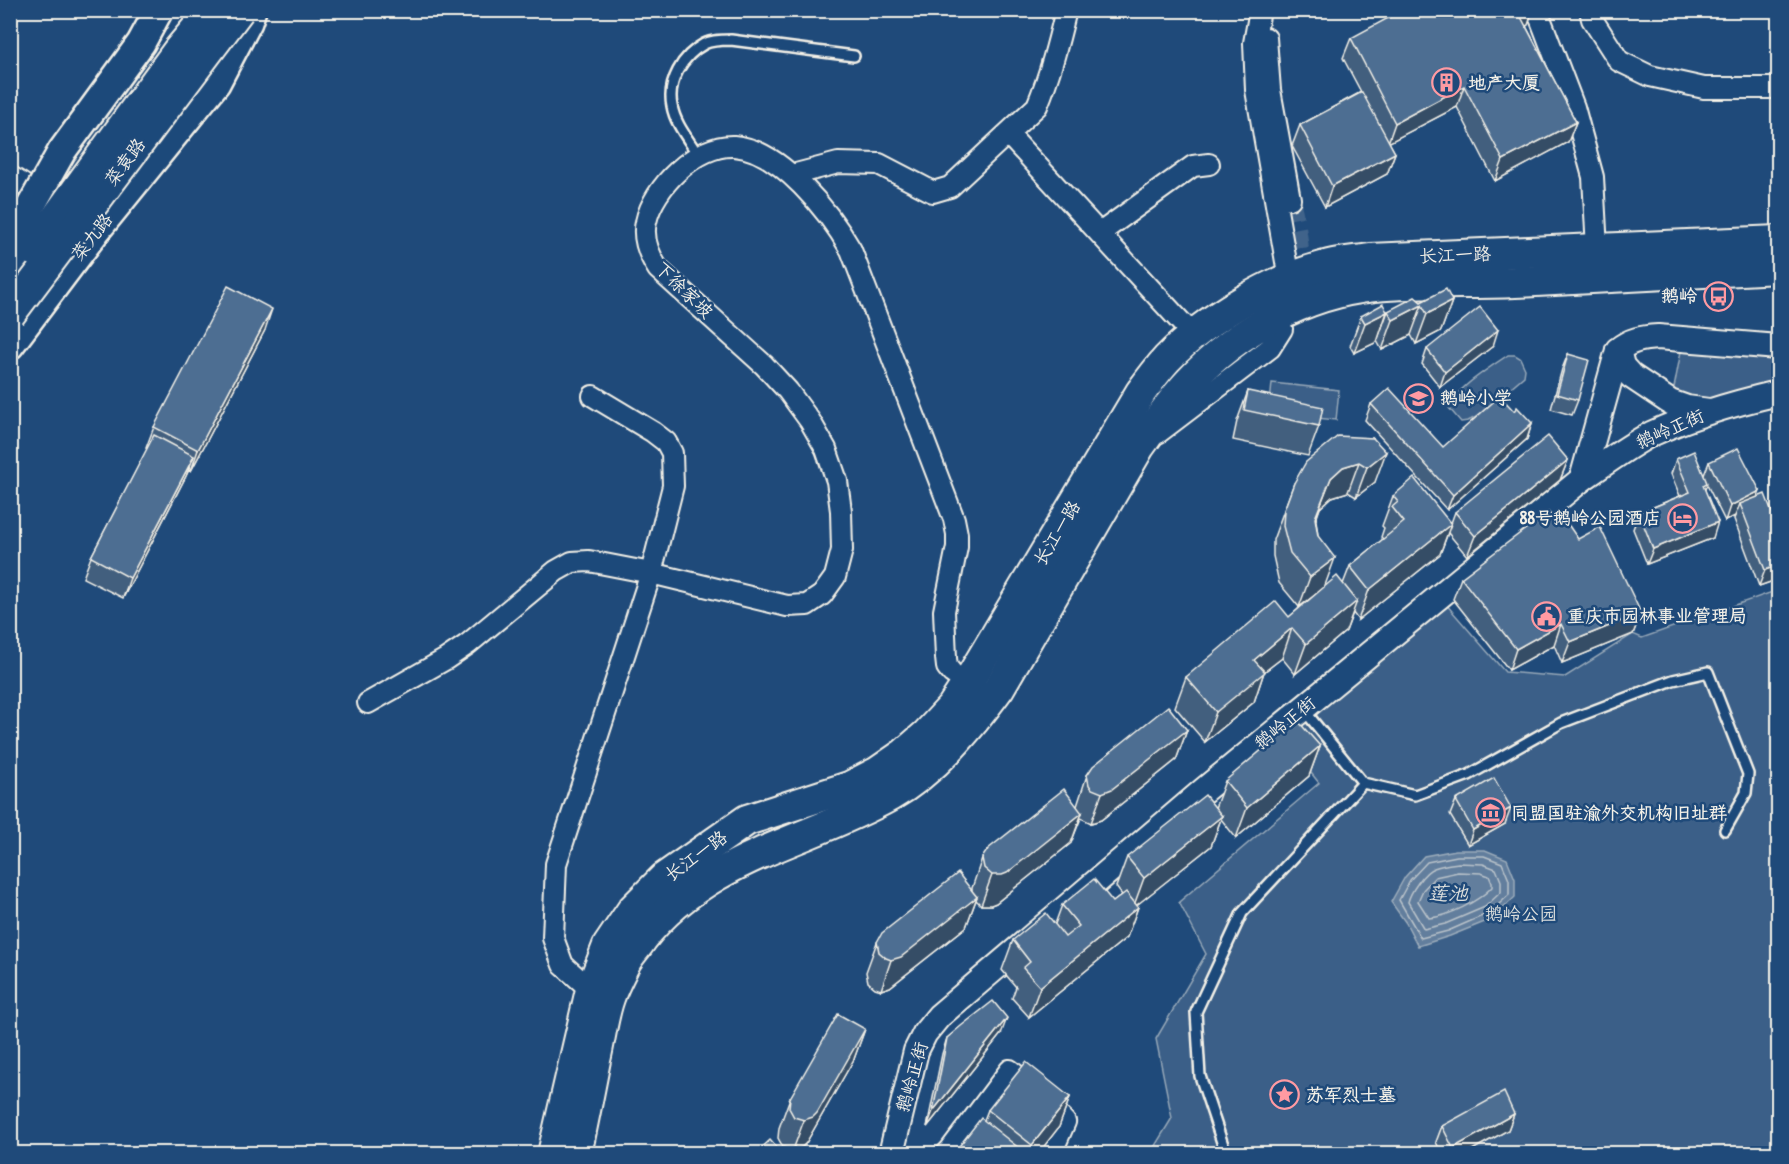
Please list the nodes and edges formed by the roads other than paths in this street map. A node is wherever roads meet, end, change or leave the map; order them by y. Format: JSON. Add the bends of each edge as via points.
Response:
{"nodes":[{"id":1,"x":159,"y":10,"type":"edge"},
{"id":2,"x":212,"y":10,"type":"edge"},
{"id":3,"x":1066,"y":10,"type":"edge"},
{"id":4,"x":1261,"y":10,"type":"edge"},
{"id":5,"x":1537,"y":10,"type":"edge"},
{"id":6,"x":1590,"y":10,"type":"edge"},
{"id":7,"x":246,"y":14,"type":"edge"},
{"id":8,"x":854,"y":56,"type":"dead end"},
{"id":9,"x":1779,"y":88,"type":"edge"},
{"id":10,"x":1008,"y":134,"type":"junction"},
{"id":11,"x":698,"y":155,"type":"junction"},
{"id":12,"x":1209,"y":164,"type":"dead end"},
{"id":13,"x":792,"y":175,"type":"junction"},
{"id":14,"x":10,"y":176,"type":"edge"},
{"id":15,"x":1290,"y":199,"type":"tunnel mouth"},
{"id":16,"x":96,"y":231,"type":"junction"},
{"id":17,"x":1100,"y":233,"type":"junction"},
{"id":18,"x":1779,"y":242,"type":"edge"},
{"id":19,"x":22,"y":247,"type":"edge"},
{"id":20,"x":1597,"y":249,"type":"junction"},
{"id":21,"x":1779,"y":268,"type":"edge"},
{"id":22,"x":1289,"y":279,"type":"junction"},
{"id":23,"x":10,"y":281,"type":"edge"},
{"id":24,"x":10,"y":314,"type":"edge"},
{"id":25,"x":1282,"y":329,"type":"dead end"},
{"id":26,"x":1193,"y":335,"type":"junction"},
{"id":27,"x":10,"y":345,"type":"edge"},
{"id":28,"x":1779,"y":347,"type":"edge"},
{"id":29,"x":1618,"y":350,"type":"junction"},
{"id":30,"x":1779,"y":393,"type":"edge"},
{"id":31,"x":594,"y":396,"type":"dead end"},
{"id":32,"x":1709,"y":411,"type":"junction"},
{"id":33,"x":1139,"y":447,"type":"junction"},
{"id":34,"x":1581,"y":479,"type":"junction"},
{"id":35,"x":651,"y":573,"type":"junction"},
{"id":36,"x":967,"y":684,"type":"junction"},
{"id":37,"x":368,"y":703,"type":"dead end"},
{"id":38,"x":1303,"y":708,"type":"junction"},
{"id":39,"x":1363,"y":783,"type":"junction"},
{"id":40,"x":1725,"y":830,"type":"dead end"},
{"id":41,"x":591,"y":990,"type":"junction"},
{"id":42,"x":892,"y":1153,"type":"edge"},
{"id":43,"x":553,"y":1154,"type":"edge"},
{"id":44,"x":576,"y":1154,"type":"edge"},
{"id":45,"x":946,"y":1154,"type":"edge"},
{"id":46,"x":1051,"y":1154,"type":"edge"},
{"id":47,"x":1226,"y":1154,"type":"edge"}],
"edges":[{"from":1,"to":19,"type":"main road","bridge":true,"via":[[141,43],[62,151]]},
{"from":2,"to":19,"type":"main road","name":"菜袁路","bridge":true},
{"from":3,"to":10,"type":"street","via":[[1037,106]]},
{"from":4,"to":15,"type":"street","via":[[1270,90]]},
{"from":4,"to":22,"type":"street","via":[[1254,44],[1256,90]]},
{"from":5,"to":20,"type":"street","via":[[1574,107],[1593,177]]},
{"from":6,"to":9,"type":"street","via":[[1619,61],[1650,76],[1704,88]]},
{"from":7,"to":16,"type":"main road","name":"菜九路","via":[[216,83]]},
{"from":7,"to":24,"type":"main road","name":"菜袁路","bridge":true},
{"from":8,"to":11,"type":"lane","via":[[731,40],[705,44],[681,64],[670,93],[677,122]]},
{"from":10,"to":13,"type":"street","via":[[950,187],[933,192],[879,164],[838,163]]},
{"from":10,"to":17,"type":"street"},
{"from":11,"to":13,"type":"street","name":"下徐家坡","via":[[714,148],[735,146],[774,162]]},
{"from":11,"to":35,"type":"street","name":"下徐家坡","via":[[679,169],[653,204],[645,222],[650,255],[658,269],[764,365],[810,421],[826,449],[837,481],[842,550],[835,577],[822,595],[807,605],[787,606]]},
{"from":12,"to":17,"type":"street","via":[[1192,166]]},
{"from":13,"to":36,"type":"street","name":"下徐家坡","via":[[828,214],[850,250],[954,519],[957,547],[944,611],[946,658],[947,667]]},
{"from":14,"to":16,"type":"street"},
{"from":16,"to":27,"type":"main road","name":"菜九路"},
{"from":17,"to":26,"type":"street"},
{"from":18,"to":20,"type":"main road","name":"长江一路"},
{"from":19,"to":23,"type":"main road","name":"菜袁路"},
{"from":20,"to":22,"type":"main road","name":"长江一路","via":[[1370,259],[1328,265]]},
{"from":21,"to":33,"type":"main road","name":"长江一路","via":[[1374,286],[1341,292],[1276,315],[1212,359],[1163,412]]},
{"from":22,"to":26,"type":"main road","name":"长江一路","via":[[1254,295]]},
{"from":25,"to":33,"type":"street","via":[[1270,348]]},
{"from":26,"to":36,"type":"main road","name":"长江一路","via":[[1166,360],[1141,392]]},
{"from":28,"to":29,"type":"street","via":[[1658,337],[1628,342]]},
{"from":29,"to":32,"type":"street","via":[[1622,366],[1631,376],[1670,402]]},
{"from":29,"to":34,"type":"street"},
{"from":30,"to":32,"type":"street","name":"鹅岭正街"},
{"from":31,"to":35,"type":"street","via":[[653,432],[672,453],[673,486]]},
{"from":32,"to":34,"type":"street","name":"鹅岭正街","via":[[1651,435]]},
{"from":33,"to":44,"type":"main road","name":"长江一路","via":[[999,688],[944,753],[920,775],[859,812],[713,876],[654,924],[627,960],[608,999]]},
{"from":34,"to":38,"type":"street","name":"鹅岭正街"},
{"from":35,"to":37,"type":"street","name":"下徐家坡","via":[[589,561],[572,562],[556,570],[468,644]]},
{"from":35,"to":41,"type":"street","via":[[556,864],[553,938],[563,965]]},
{"from":36,"to":41,"type":"main road","name":"长江一路","via":[[927,734],[878,772],[849,787],[747,820],[664,878],[633,909],[608,946]]},
{"from":38,"to":39,"type":"lane"},
{"from":38,"to":42,"type":"street","name":"鹅岭正街","via":[[939,1016],[916,1051]]},
{"from":39,"to":40,"type":"lane","via":[[1415,795],[1469,775],[1560,723],[1672,680],[1708,672],[1748,774],[1746,793]]},
{"from":39,"to":47,"type":"lane","via":[[1242,913],[1196,1012],[1200,1076]]},
{"from":41,"to":43,"type":"main road","name":"长江一路"},
{"from":45,"to":46,"type":"street","via":[[1010,1070],[1065,1122]]}]}
